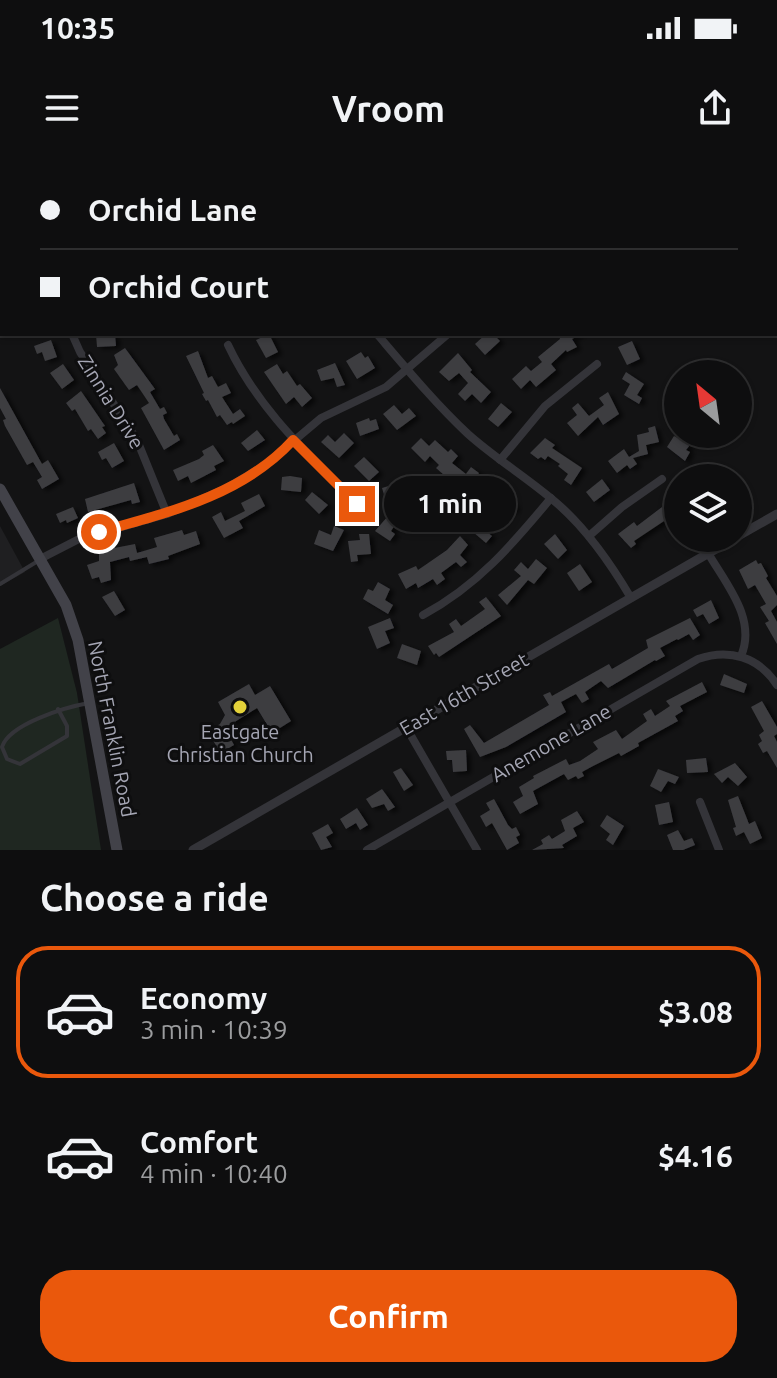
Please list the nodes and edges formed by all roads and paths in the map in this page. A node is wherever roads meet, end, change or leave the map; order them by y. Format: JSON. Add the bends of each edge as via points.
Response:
{"nodes":[{"id":1,"x":73,"y":336,"type":"edge"},
{"id":2,"x":379,"y":336,"type":"edge"},
{"id":3,"x":446,"y":336,"type":"edge"},
{"id":4,"x":228,"y":345,"type":"dead end"},
{"id":5,"x":597,"y":364,"type":"dead end"},
{"id":6,"x":407,"y":369,"type":"junction"},
{"id":7,"x":293,"y":440,"type":"junction"},
{"id":8,"x":500,"y":460,"type":"junction"},
{"id":9,"x":662,"y":479,"type":"dead end"},
{"id":10,"x":0,"y":489,"type":"edge"},
{"id":11,"x":551,"y":498,"type":"junction"},
{"id":12,"x":357,"y":504,"type":"dead end"},
{"id":13,"x":167,"y":514,"type":"junction"},
{"id":14,"x":777,"y":514,"type":"edge"},
{"id":15,"x":752,"y":528,"type":"edge"},
{"id":16,"x":589,"y":536,"type":"junction"},
{"id":17,"x":708,"y":553,"type":"joint"},
{"id":18,"x":40,"y":559,"type":"junction"},
{"id":19,"x":0,"y":583,"type":"edge"},
{"id":20,"x":631,"y":598,"type":"junction"},
{"id":21,"x":423,"y":615,"type":"dead end"},
{"id":22,"x":741,"y":656,"type":"junction"},
{"id":23,"x":777,"y":685,"type":"edge"},
{"id":24,"x":92,"y":703,"type":"junction"},
{"id":25,"x":58,"y":709,"type":"junction"},
{"id":26,"x":406,"y":727,"type":"junction"},
{"id":27,"x":449,"y":802,"type":"junction"},
{"id":28,"x":700,"y":802,"type":"dead end"},
{"id":29,"x":117,"y":850,"type":"edge"},
{"id":30,"x":193,"y":850,"type":"edge"},
{"id":31,"x":367,"y":850,"type":"edge"},
{"id":32,"x":477,"y":850,"type":"edge"},
{"id":33,"x":719,"y":850,"type":"edge"}],
"edges":[{"from":1,"to":13,"type":"street","name":"Zinnia Drive","via":[[134,434]]},
{"from":2,"to":6,"type":"street"},
{"from":3,"to":6,"type":"street"},
{"from":4,"to":7,"type":"street","via":[[263,406]]},
{"from":5,"to":8,"type":"street","via":[[545,406]]},
{"from":6,"to":7,"type":"street","via":[[380,391],[321,418]]},
{"from":6,"to":8,"type":"street"},
{"from":7,"to":12,"type":"street"},
{"from":7,"to":13,"type":"street","via":[[258,470]]},
{"from":8,"to":11,"type":"street"},
{"from":9,"to":16,"type":"street"},
{"from":10,"to":18,"type":"main road","name":"North Franklin Road"},
{"from":11,"to":16,"type":"street"},
{"from":11,"to":21,"type":"street","via":[[475,582]]},
{"from":13,"to":18,"type":"street","via":[[91,535]]},
{"from":14,"to":15,"type":"street","name":"East 16th Street"},
{"from":16,"to":20,"type":"street"},
{"from":17,"to":20,"type":"street","name":"East 16th Street"},
{"from":17,"to":22,"type":"street","via":[[745,620]]},
{"from":18,"to":19,"type":"lane"},
{"from":18,"to":24,"type":"main road","name":"North Franklin Road","via":[[74,626]]},
{"from":20,"to":26,"type":"street","name":"East 16th Street"},
{"from":22,"to":23,"type":"street"},
{"from":22,"to":27,"type":"street","name":"Anemone Lane","via":[[698,659]]},
{"from":24,"to":25,"type":"lane"},
{"from":24,"to":29,"type":"main road","name":"North Franklin Road"},
{"from":25,"to":25,"type":"lane","via":[[6,737],[2,747],[7,759],[20,764],[67,736]]},
{"from":26,"to":27,"type":"street"},
{"from":26,"to":30,"type":"street","name":"East 16th Street"},
{"from":27,"to":31,"type":"street","name":"Anemone Lane"},
{"from":27,"to":32,"type":"street"},
{"from":28,"to":33,"type":"street"}]}
